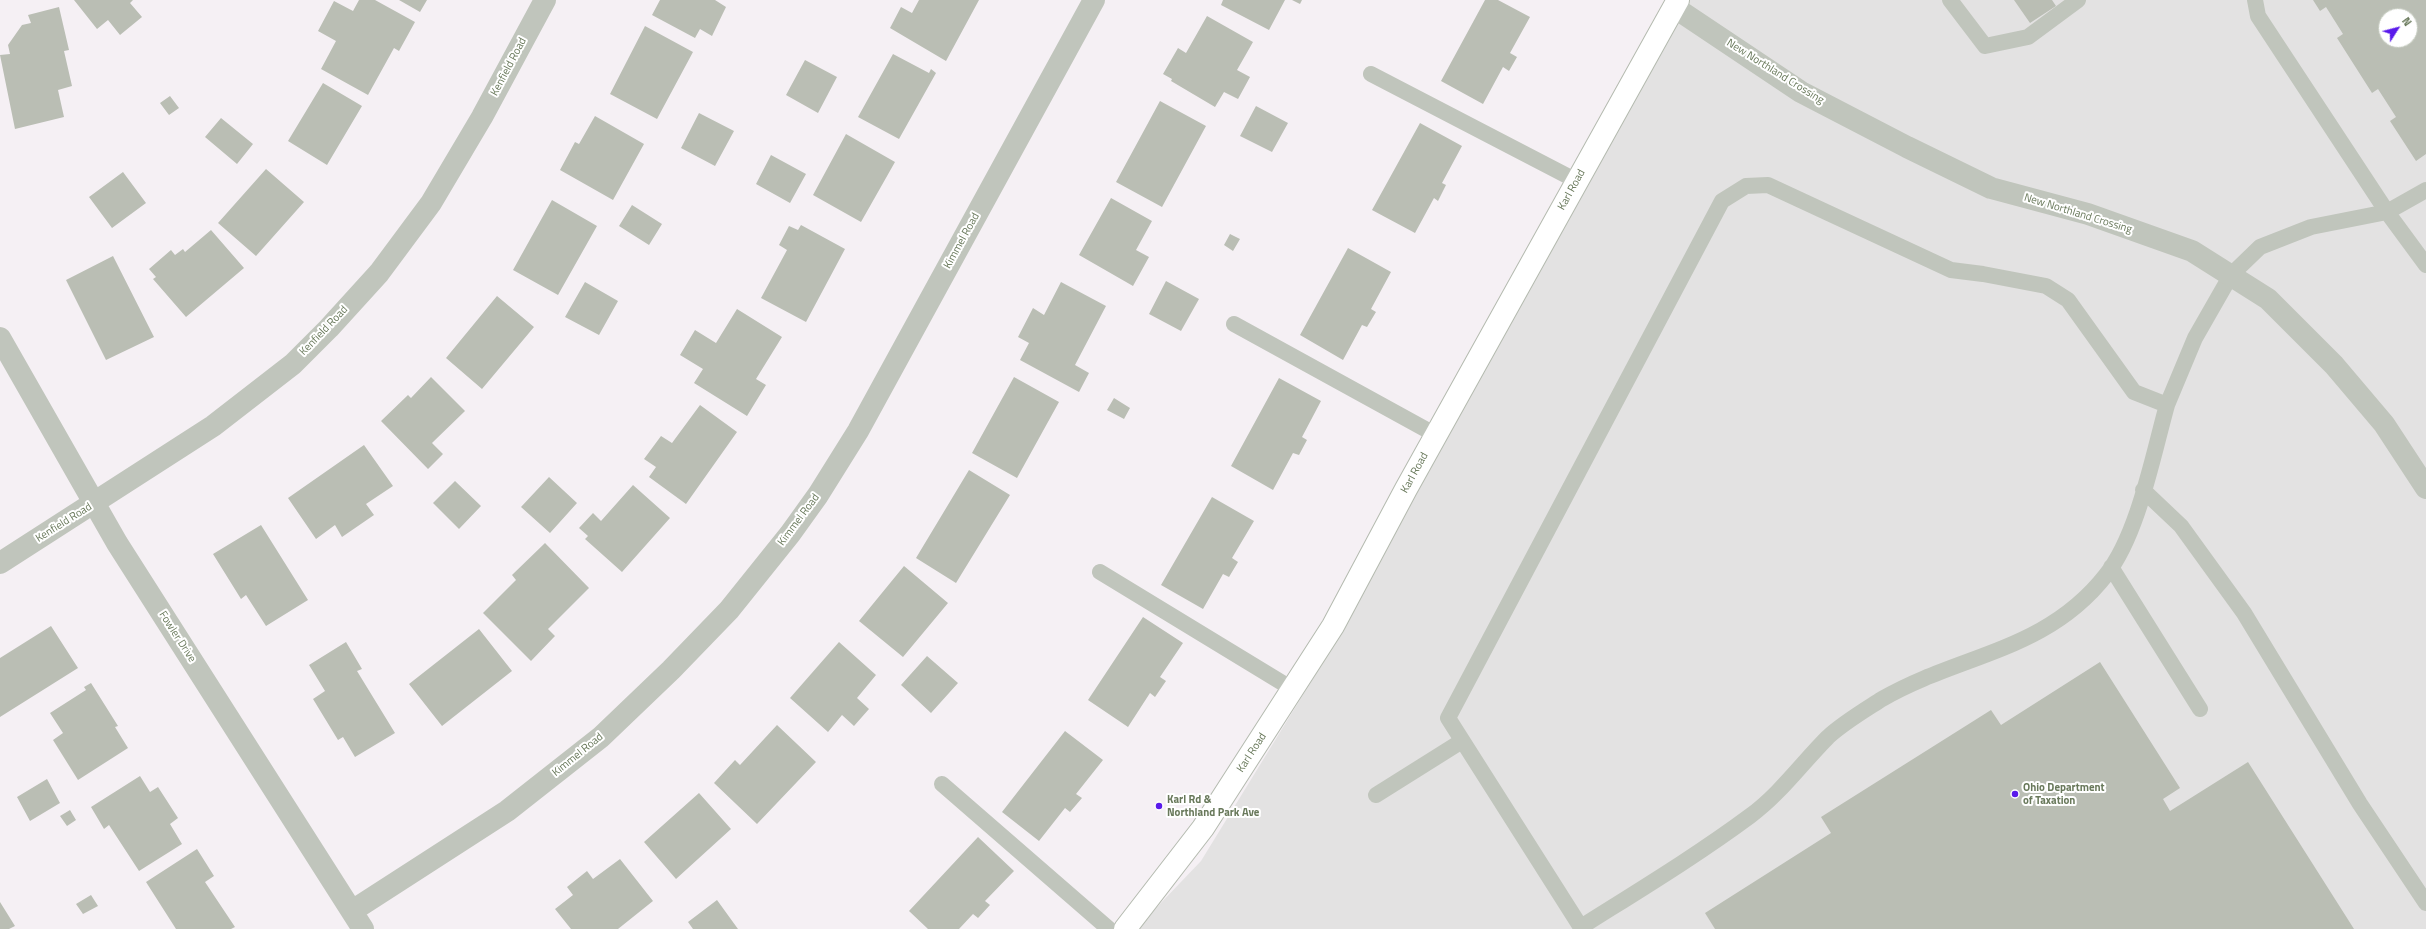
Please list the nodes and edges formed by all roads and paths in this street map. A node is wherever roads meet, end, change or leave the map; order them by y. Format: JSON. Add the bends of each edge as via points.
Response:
{"nodes":[{"id":1,"x":545,"y":0,"type":"edge"},
{"id":2,"x":1094,"y":0,"type":"edge"},
{"id":3,"x":1950,"y":0,"type":"edge"},
{"id":4,"x":2078,"y":0,"type":"edge"},
{"id":5,"x":2255,"y":0,"type":"edge"},
{"id":6,"x":1676,"y":3,"type":"edge"},
{"id":7,"x":1371,"y":74,"type":"dead end"},
{"id":8,"x":1577,"y":181,"type":"junction"},
{"id":9,"x":2426,"y":190,"type":"edge"},
{"id":10,"x":2387,"y":212,"type":"junction"},
{"id":11,"x":2426,"y":265,"type":"edge"},
{"id":12,"x":2231,"y":275,"type":"junction"},
{"id":13,"x":1234,"y":324,"type":"dead end"},
{"id":14,"x":0,"y":338,"type":"edge"},
{"id":15,"x":2167,"y":405,"type":"junction"},
{"id":16,"x":1436,"y":435,"type":"junction"},
{"id":17,"x":2426,"y":488,"type":"edge"},
{"id":18,"x":2143,"y":490,"type":"junction"},
{"id":19,"x":93,"y":505,"type":"junction"},
{"id":20,"x":0,"y":564,"type":"edge"},
{"id":21,"x":2111,"y":568,"type":"junction"},
{"id":22,"x":1100,"y":572,"type":"dead end"},
{"id":23,"x":1294,"y":690,"type":"junction"},
{"id":24,"x":2200,"y":709,"type":"dead end"},
{"id":25,"x":1462,"y":741,"type":"junction"},
{"id":26,"x":942,"y":784,"type":"dead end"},
{"id":27,"x":1376,"y":795,"type":"dead end"},
{"id":28,"x":2426,"y":903,"type":"edge"},
{"id":29,"x":358,"y":920,"type":"edge"},
{"id":30,"x":1582,"y":928,"type":"edge"},
{"id":31,"x":1109,"y":929,"type":"edge"},
{"id":32,"x":1125,"y":929,"type":"edge"}],
"edges":[{"from":1,"to":19,"type":"street","name":"Kenfield Road","via":[[482,117],[431,203],[379,273],[293,364],[213,426]]},
{"from":2,"to":29,"type":"street","name":"Kimmel Road","via":[[858,431],[818,495],[729,610],[601,737],[507,811]]},
{"from":3,"to":4,"type":"lane","via":[[1986,46],[2028,37]]},
{"from":5,"to":10,"type":"lane","via":[[2258,16]]},
{"from":6,"to":8,"type":"main road","name":"Karl Road"},
{"from":6,"to":12,"type":"street","name":"New Northland Crossing","via":[[1801,92],[1991,188],[2088,214],[2192,251]]},
{"from":7,"to":8,"type":"lane"},
{"from":8,"to":16,"type":"main road","name":"Karl Road"},
{"from":9,"to":10,"type":"lane"},
{"from":10,"to":11,"type":"lane"},
{"from":10,"to":12,"type":"lane","via":[[2311,227],[2260,247]]},
{"from":12,"to":15,"type":"lane","via":[[2195,338]]},
{"from":12,"to":17,"type":"street","name":"New Northland Crossing","via":[[2268,299],[2334,365],[2384,424]]},
{"from":13,"to":16,"type":"lane"},
{"from":14,"to":19,"type":"street","name":"Fowler Drive"},
{"from":15,"to":18,"type":"lane"},
{"from":15,"to":25,"type":"lane","via":[[2134,392],[2068,300],[2046,286],[1951,270],[1791,194],[1768,185],[1746,186],[1722,201],[1448,718]]},
{"from":16,"to":23,"type":"main road","name":"Karl Road","via":[[1333,626]]},
{"from":18,"to":21,"type":"lane","via":[[2128,535]]},
{"from":18,"to":28,"type":"lane","via":[[2181,526],[2244,613],[2360,804]]},
{"from":19,"to":20,"type":"street","name":"Kenfield Road"},
{"from":19,"to":29,"type":"street","name":"Fowler Drive"},
{"from":21,"to":24,"type":"lane"},
{"from":21,"to":30,"type":"lane","via":[[2086,598],[2055,624],[2020,641],[1916,682],[1882,699],[1830,735],[1785,784],[1751,815]]},
{"from":22,"to":23,"type":"lane"},
{"from":23,"to":32,"type":"main road","name":"Karl Road","via":[[1203,828]]},
{"from":25,"to":27,"type":"lane"},
{"from":25,"to":30,"type":"lane"},
{"from":26,"to":31,"type":"lane"}]}
